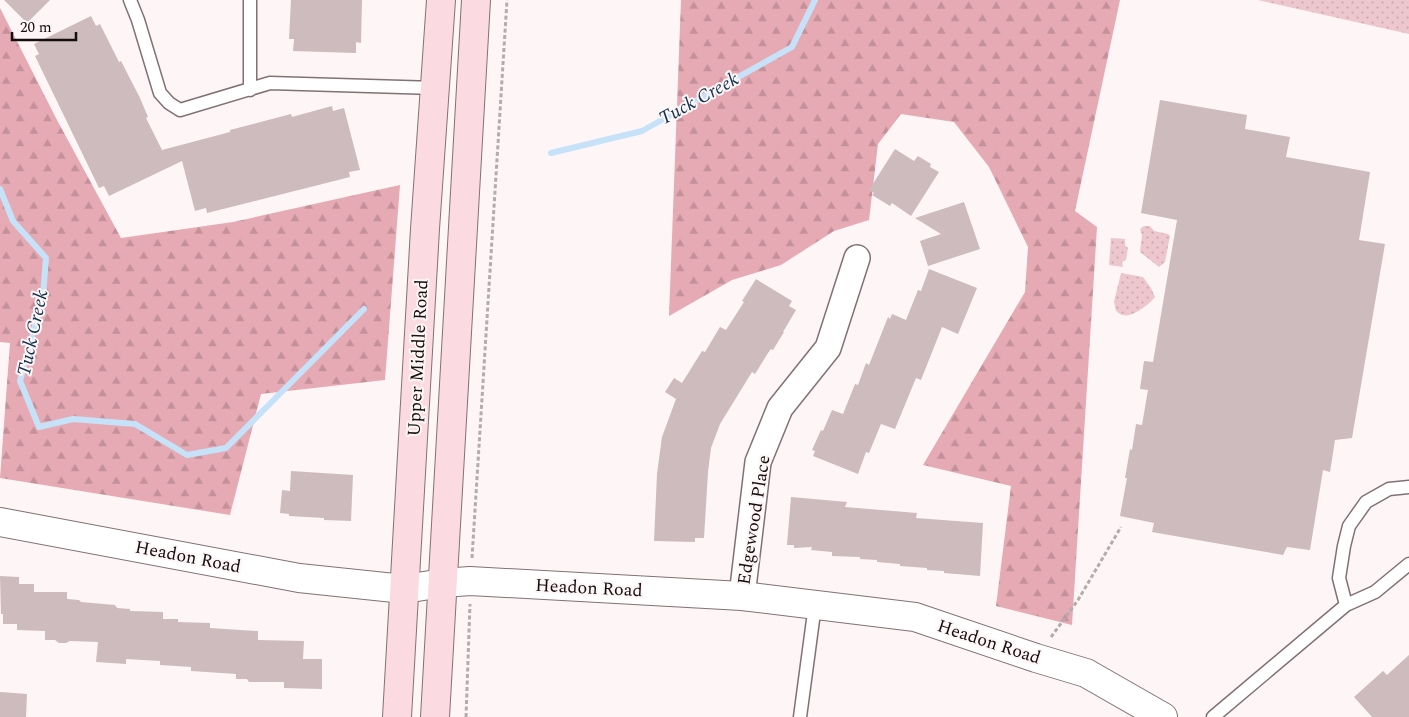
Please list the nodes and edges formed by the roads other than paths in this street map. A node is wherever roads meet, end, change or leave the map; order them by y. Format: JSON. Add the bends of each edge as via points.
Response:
{"nodes":[{"id":1,"x":130,"y":0,"type":"edge"},
{"id":2,"x":250,"y":0,"type":"edge"},
{"id":3,"x":441,"y":0,"type":"edge"},
{"id":4,"x":476,"y":0,"type":"edge"},
{"id":5,"x":436,"y":88,"type":"junction"},
{"id":6,"x":250,"y":90,"type":"junction"},
{"id":7,"x":856,"y":258,"type":"dead end"},
{"id":8,"x":1409,"y":487,"type":"edge"},
{"id":9,"x":0,"y":522,"type":"edge"},
{"id":10,"x":1409,"y":564,"type":"edge"},
{"id":11,"x":443,"y":583,"type":"junction"},
{"id":12,"x":404,"y":589,"type":"junction"},
{"id":13,"x":742,"y":596,"type":"junction"},
{"id":14,"x":815,"y":605,"type":"junction"},
{"id":15,"x":1346,"y":605,"type":"junction"},
{"id":16,"x":397,"y":717,"type":"edge"},
{"id":17,"x":435,"y":717,"type":"edge"},
{"id":18,"x":800,"y":717,"type":"edge"},
{"id":19,"x":1163,"y":717,"type":"edge"},
{"id":20,"x":1213,"y":717,"type":"edge"}],
"edges":[{"from":1,"to":6,"type":"lane","via":[[160,93],[169,103],[180,110]]},
{"from":2,"to":6,"type":"lane"},
{"from":3,"to":5,"type":"main road","name":"Upper Middle Road"},
{"from":4,"to":11,"type":"main road"},
{"from":5,"to":6,"type":"lane","via":[[270,83]]},
{"from":5,"to":12,"type":"main road","name":"Upper Middle Road"},
{"from":7,"to":13,"type":"street","name":"Edgewood Place","via":[[828,348],[780,408],[758,462]]},
{"from":8,"to":15,"type":"lane","via":[[1388,489],[1366,502],[1349,526],[1339,578]]},
{"from":9,"to":12,"type":"street","name":"Headon Road","via":[[299,578]]},
{"from":10,"to":15,"type":"lane","via":[[1375,592]]},
{"from":11,"to":12,"type":"street","name":"Headon Road"},
{"from":11,"to":13,"type":"street","name":"Headon Road","via":[[470,581]]},
{"from":11,"to":17,"type":"main road"},
{"from":12,"to":16,"type":"main road","name":"Upper Middle Road"},
{"from":13,"to":14,"type":"street","name":"Headon Road"},
{"from":14,"to":18,"type":"lane"},
{"from":14,"to":19,"type":"street","name":"Headon Road","via":[[915,617],[1086,673]]},
{"from":15,"to":20,"type":"lane"}]}
